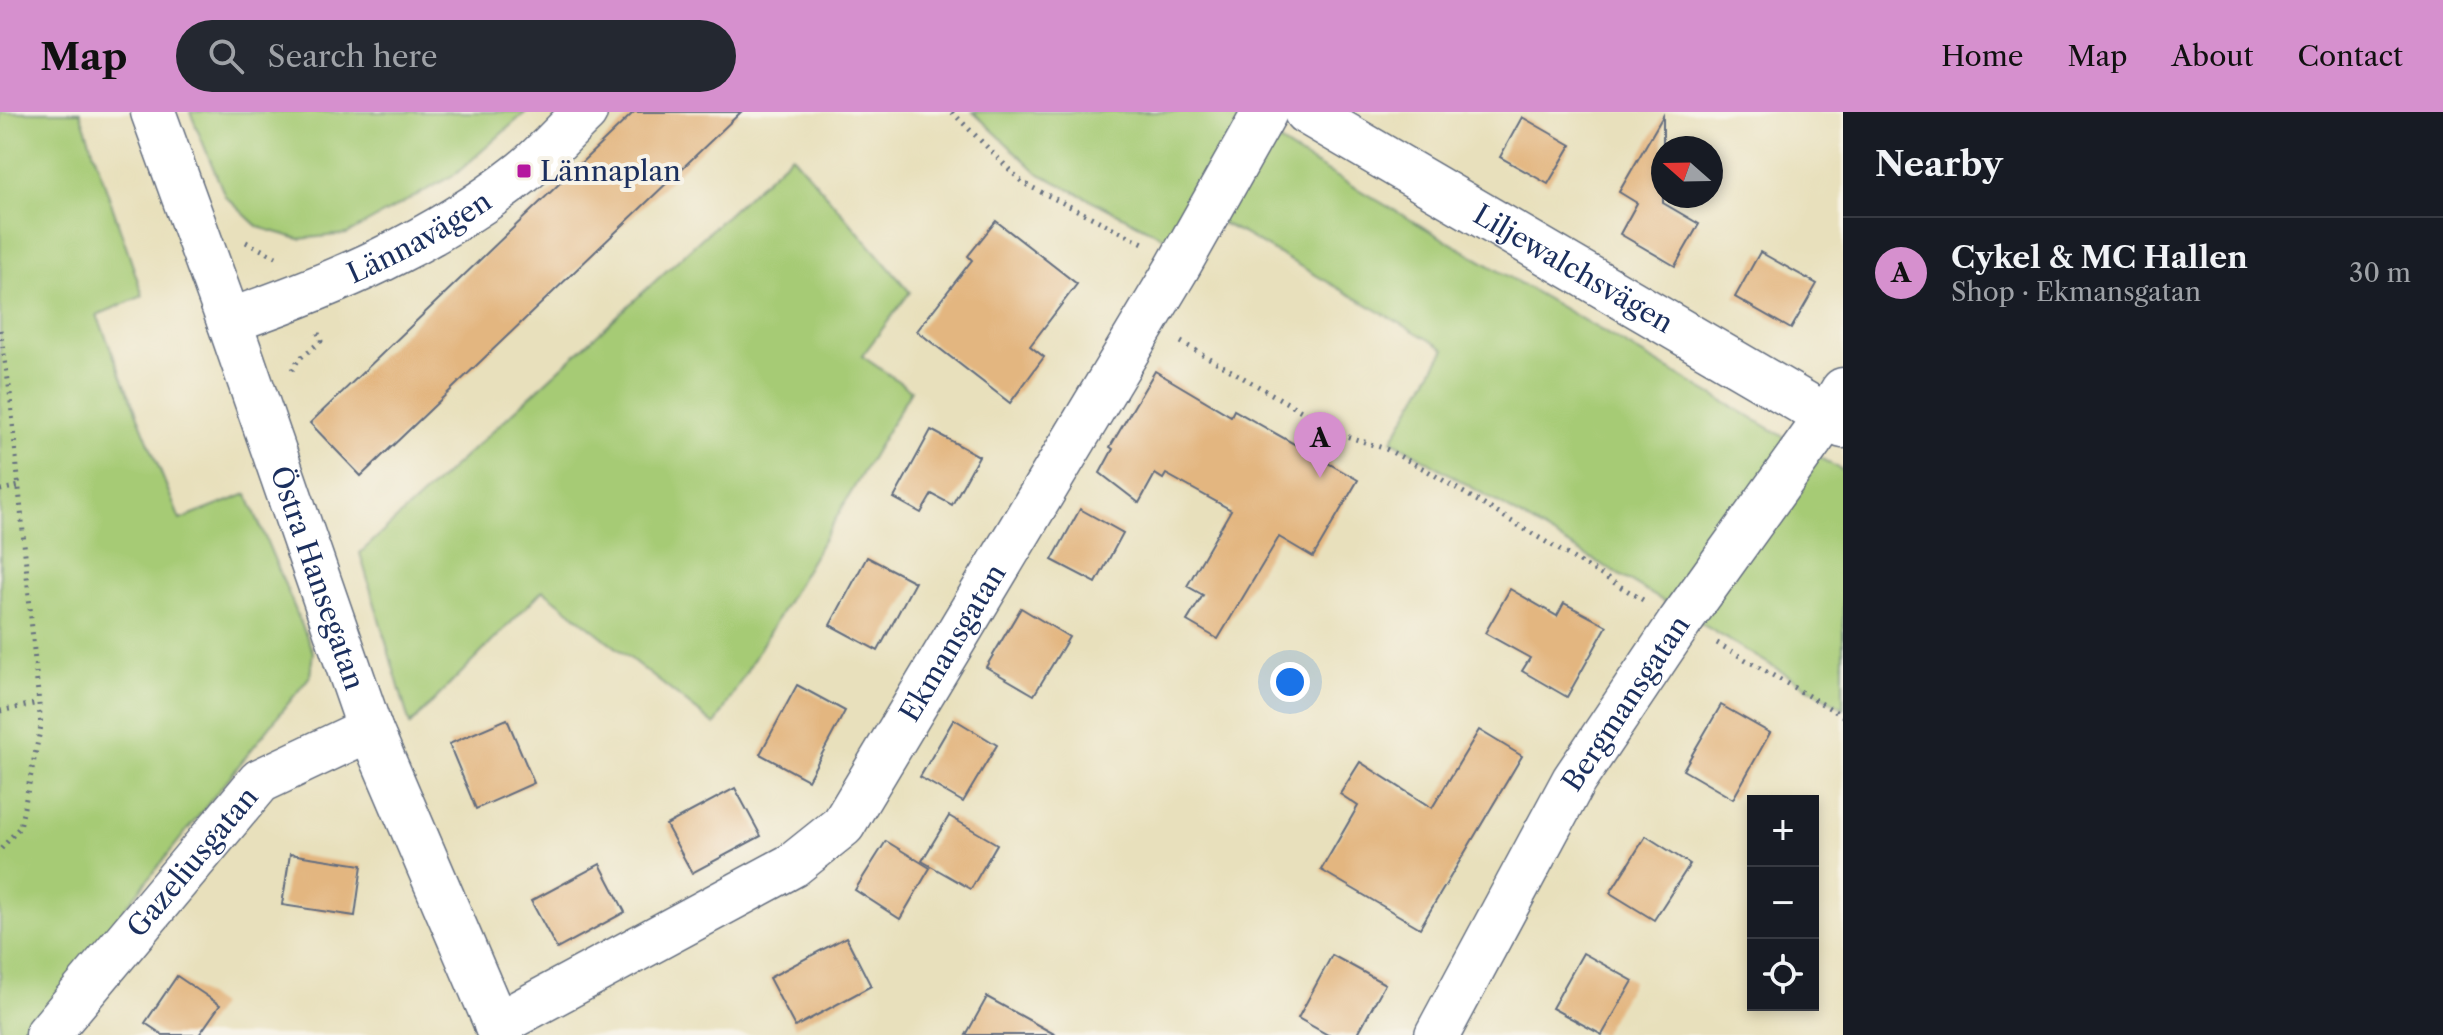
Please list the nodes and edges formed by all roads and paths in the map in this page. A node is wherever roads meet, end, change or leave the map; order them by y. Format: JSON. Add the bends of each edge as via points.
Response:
{"nodes":[{"id":1,"x":153,"y":112,"type":"edge"},
{"id":2,"x":585,"y":112,"type":"edge"},
{"id":3,"x":952,"y":112,"type":"edge"},
{"id":4,"x":1265,"y":112,"type":"edge"},
{"id":5,"x":1306,"y":112,"type":"edge"},
{"id":6,"x":1181,"y":261,"type":"junction"},
{"id":7,"x":229,"y":321,"type":"junction"},
{"id":8,"x":1145,"y":322,"type":"junction"},
{"id":9,"x":0,"y":330,"type":"edge"},
{"id":10,"x":1838,"y":411,"type":"edge"},
{"id":11,"x":19,"y":486,"type":"junction"},
{"id":12,"x":0,"y":490,"type":"edge"},
{"id":13,"x":1680,"y":622,"type":"junction"},
{"id":14,"x":39,"y":703,"type":"junction"},
{"id":15,"x":0,"y":711,"type":"edge"},
{"id":16,"x":1843,"y":716,"type":"edge"},
{"id":17,"x":370,"y":729,"type":"junction"},
{"id":18,"x":0,"y":850,"type":"edge"},
{"id":19,"x":498,"y":1030,"type":"edge"},
{"id":20,"x":47,"y":1035,"type":"edge"},
{"id":21,"x":1437,"y":1035,"type":"edge"}],
"edges":[{"from":1,"to":7,"type":"street","name":"Östra Hansegatan"},
{"from":2,"to":7,"type":"street","name":"Lännavägen","via":[[524,171],[440,230],[315,291]]},
{"from":3,"to":6,"type":"path","via":[[1023,183]]},
{"from":4,"to":6,"type":"street","name":"Ekmansgatan"},
{"from":5,"to":10,"type":"street","name":"Liljewalchsvägen"},
{"from":6,"to":8,"type":"street","name":"Ekmansgatan"},
{"from":7,"to":17,"type":"street","name":"Östra Hansegatan"},
{"from":8,"to":13,"type":"path","via":[[1343,435],[1426,470]]},
{"from":8,"to":19,"type":"street","name":"Ekmansgatan","via":[[843,825],[793,865]]},
{"from":9,"to":11,"type":"path"},
{"from":10,"to":13,"type":"street","name":"Bergmansgatan"},
{"from":11,"to":12,"type":"path"},
{"from":11,"to":14,"type":"path"},
{"from":13,"to":16,"type":"path"},
{"from":13,"to":21,"type":"street","name":"Bergmansgatan","via":[[1574,780]]},
{"from":14,"to":15,"type":"path"},
{"from":14,"to":18,"type":"path","via":[[41,726],[20,827]]},
{"from":17,"to":19,"type":"street","name":"Östra Hansegatan"},
{"from":17,"to":20,"type":"street","name":"Gazeliusgatan","via":[[260,781]]}]}
